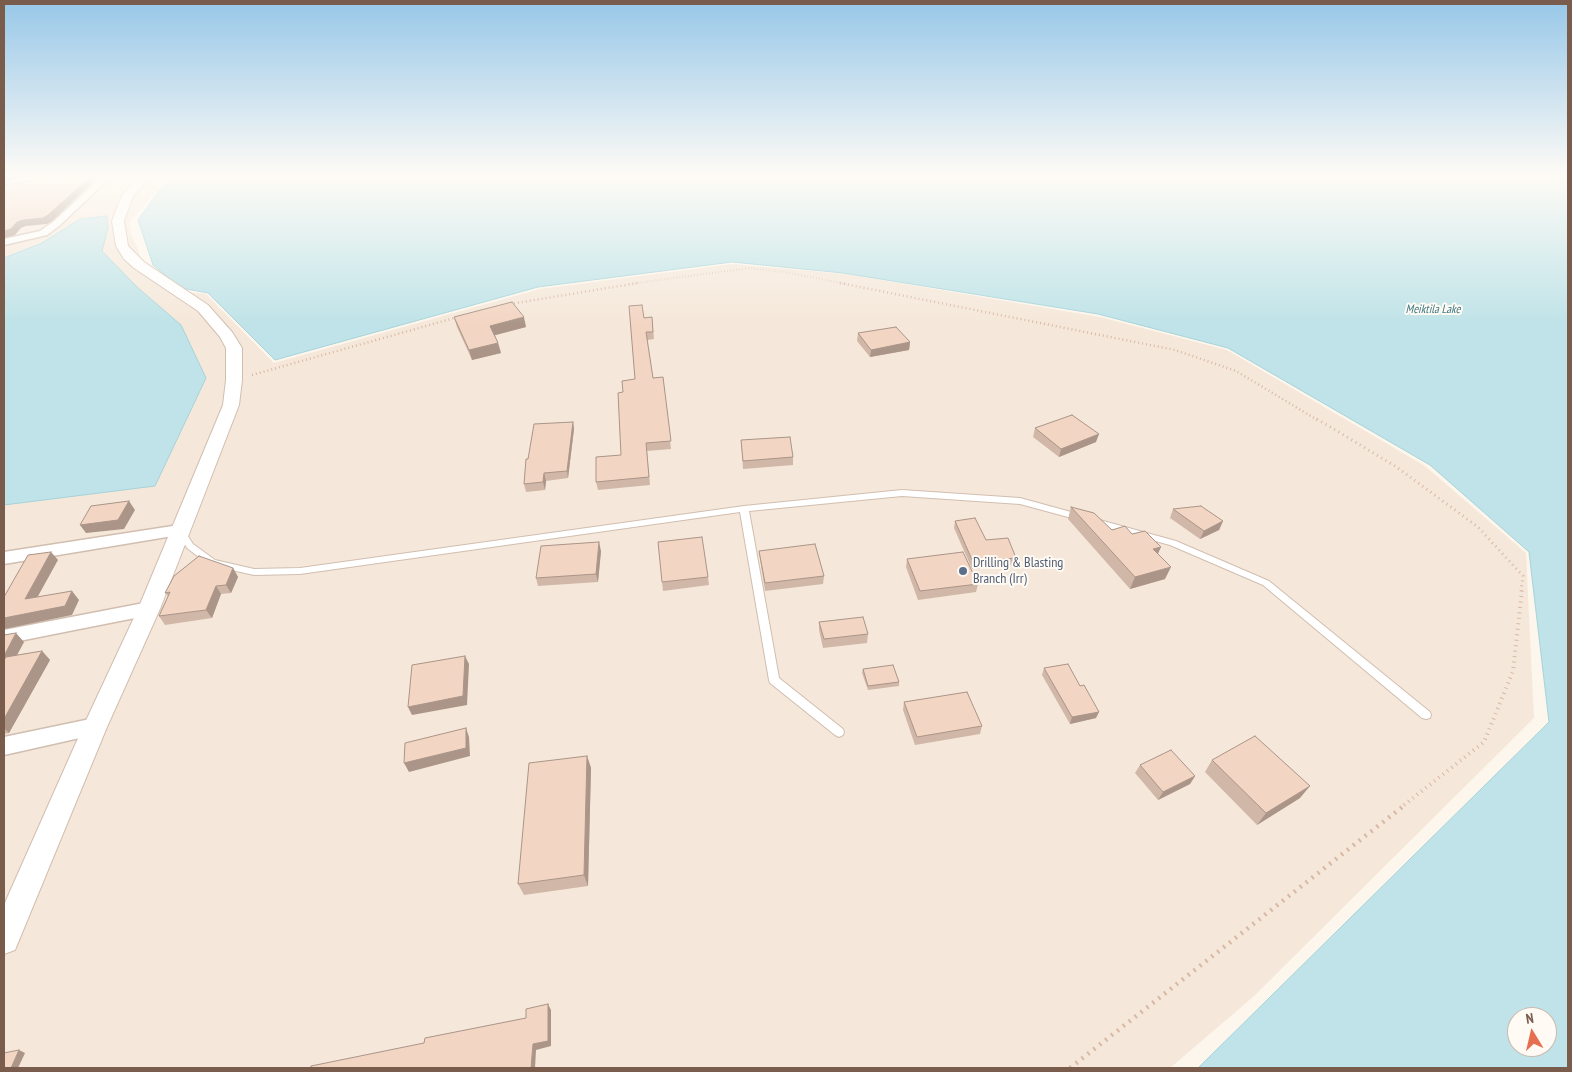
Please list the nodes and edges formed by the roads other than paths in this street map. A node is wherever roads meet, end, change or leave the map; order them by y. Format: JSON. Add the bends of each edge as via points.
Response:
{"nodes":[{"id":1,"x":55,"y":225,"type":"edge"},
{"id":2,"x":118,"y":225,"type":"edge"},
{"id":3,"x":4,"y":242,"type":"edge"},
{"id":4,"x":744,"y":509,"type":"junction"},
{"id":5,"x":180,"y":530,"type":"junction"},
{"id":6,"x":4,"y":558,"type":"edge"},
{"id":7,"x":149,"y":608,"type":"junction"},
{"id":8,"x":4,"y":637,"type":"edge"},
{"id":9,"x":1426,"y":715,"type":"dead end"},
{"id":10,"x":95,"y":727,"type":"junction"},
{"id":11,"x":839,"y":732,"type":"dead end"},
{"id":12,"x":4,"y":746,"type":"edge"},
{"id":13,"x":4,"y":939,"type":"edge"}],
"edges":[{"from":1,"to":3,"type":"street","via":[[44,233]]},
{"from":2,"to":5,"type":"street","via":[[122,246],[129,256],[203,308],[234,348],[231,405]]},
{"from":4,"to":5,"type":"lane","via":[[300,571],[254,572],[212,563],[190,546]]},
{"from":4,"to":9,"type":"lane","via":[[902,493],[1020,501],[1173,543],[1266,583]]},
{"from":4,"to":11,"type":"lane","via":[[774,680]]},
{"from":5,"to":6,"type":"street"},
{"from":5,"to":7,"type":"street"},
{"from":7,"to":8,"type":"street"},
{"from":7,"to":10,"type":"street"},
{"from":10,"to":12,"type":"street"},
{"from":10,"to":13,"type":"street"}]}
